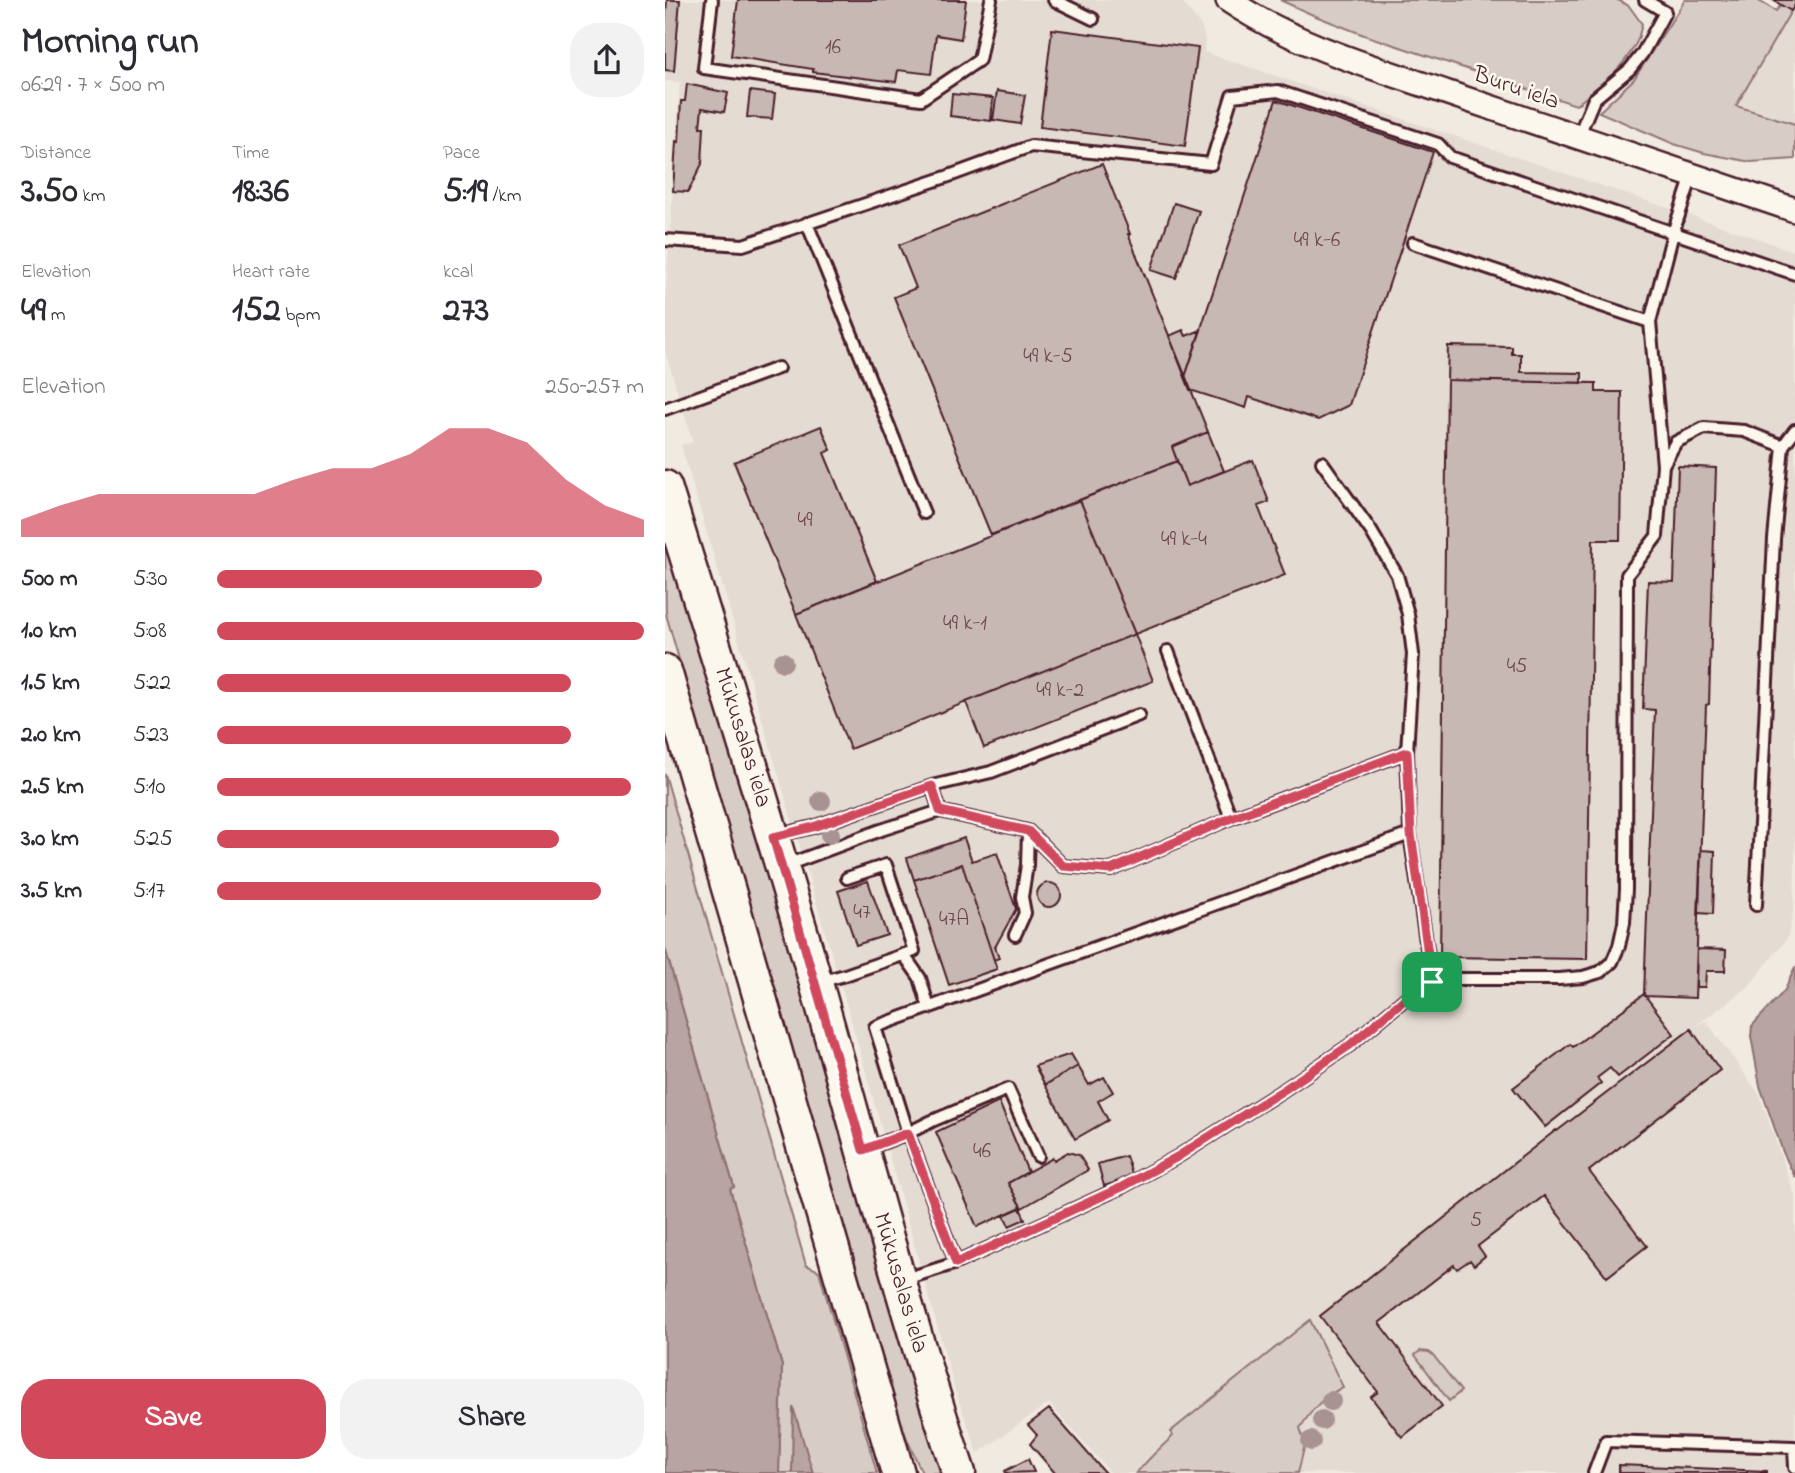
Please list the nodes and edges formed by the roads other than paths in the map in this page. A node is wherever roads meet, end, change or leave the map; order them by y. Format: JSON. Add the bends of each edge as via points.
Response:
{"nodes":[{"id":1,"x":712,"y":0,"type":"edge"},
{"id":2,"x":991,"y":0,"type":"edge"},
{"id":3,"x":1054,"y":0,"type":"edge"},
{"id":4,"x":1228,"y":0,"type":"edge"},
{"id":5,"x":1644,"y":0,"type":"edge"},
{"id":6,"x":1672,"y":0,"type":"edge"},
{"id":7,"x":1665,"y":12,"type":"junction"},
{"id":8,"x":1093,"y":19,"type":"dead end"},
{"id":9,"x":1578,"y":138,"type":"junction"},
{"id":10,"x":1692,"y":176,"type":"junction"},
{"id":11,"x":1795,"y":210,"type":"edge"},
{"id":12,"x":807,"y":223,"type":"junction"},
{"id":13,"x":1673,"y":233,"type":"junction"},
{"id":14,"x":665,"y":240,"type":"edge"},
{"id":15,"x":1413,"y":243,"type":"dead end"},
{"id":16,"x":1795,"y":274,"type":"edge"},
{"id":17,"x":1650,"y":322,"type":"junction"},
{"id":18,"x":778,"y":368,"type":"dead end"},
{"id":19,"x":665,"y":409,"type":"edge"},
{"id":20,"x":1795,"y":430,"type":"edge"},
{"id":21,"x":1783,"y":446,"type":"junction"},
{"id":22,"x":1322,"y":461,"type":"dead end"},
{"id":23,"x":1663,"y":465,"type":"junction"},
{"id":24,"x":665,"y":487,"type":"edge"},
{"id":25,"x":924,"y":513,"type":"dead end"},
{"id":26,"x":1168,"y":651,"type":"dead end"},
{"id":27,"x":665,"y":671,"type":"edge"},
{"id":28,"x":1139,"y":715,"type":"dead end"},
{"id":29,"x":1407,"y":752,"type":"junction"},
{"id":30,"x":932,"y":786,"type":"junction"},
{"id":31,"x":940,"y":811,"type":"junction"},
{"id":32,"x":1231,"y":818,"type":"junction"},
{"id":33,"x":1028,"y":831,"type":"junction"},
{"id":34,"x":1411,"y":834,"type":"junction"},
{"id":35,"x":773,"y":837,"type":"junction"},
{"id":36,"x":782,"y":867,"type":"junction"},
{"id":37,"x":847,"y":878,"type":"dead end"},
{"id":38,"x":1756,"y":905,"type":"dead end"},
{"id":39,"x":1015,"y":935,"type":"dead end"},
{"id":40,"x":904,"y":955,"type":"junction"},
{"id":41,"x":1432,"y":982,"type":"junction"},
{"id":42,"x":816,"y":983,"type":"junction"},
{"id":43,"x":929,"y":1008,"type":"junction"},
{"id":44,"x":908,"y":1133,"type":"junction"},
{"id":45,"x":863,"y":1150,"type":"junction"},
{"id":46,"x":1038,"y":1156,"type":"dead end"},
{"id":47,"x":956,"y":1263,"type":"junction"},
{"id":48,"x":900,"y":1281,"type":"junction"},
{"id":49,"x":1795,"y":1467,"type":"edge"},
{"id":50,"x":898,"y":1473,"type":"edge"},
{"id":51,"x":959,"y":1473,"type":"edge"},
{"id":52,"x":1594,"y":1473,"type":"edge"}],
"edges":[{"from":1,"to":2,"type":"lane","via":[[704,68],[921,99],[979,60]]},
{"from":3,"to":8,"type":"lane"},
{"from":4,"to":9,"type":"street","name":"Buru iela","via":[[1323,50]]},
{"from":5,"to":7,"type":"lane"},
{"from":6,"to":7,"type":"lane"},
{"from":7,"to":9,"type":"lane","via":[[1630,69],[1594,99]]},
{"from":9,"to":10,"type":"street","name":"Buru iela"},
{"from":10,"to":11,"type":"street","name":"Buru iela"},
{"from":10,"to":13,"type":"lane"},
{"from":12,"to":13,"type":"lane","via":[[1031,146],[1211,164],[1232,96],[1278,91],[1438,144],[1450,157]]},
{"from":12,"to":14,"type":"lane","via":[[743,245]]},
{"from":12,"to":25,"type":"lane"},
{"from":13,"to":16,"type":"lane"},
{"from":13,"to":17,"type":"lane"},
{"from":15,"to":17,"type":"lane"},
{"from":17,"to":23,"type":"lane"},
{"from":18,"to":19,"type":"lane"},
{"from":20,"to":21,"type":"lane"},
{"from":21,"to":23,"type":"lane","via":[[1744,431],[1704,428],[1676,442]]},
{"from":21,"to":38,"type":"lane","via":[[1774,539]]},
{"from":22,"to":29,"type":"lane","via":[[1397,575],[1413,654]]},
{"from":23,"to":41,"type":"lane","via":[[1657,536],[1627,575],[1626,889],[1624,923],[1612,962],[1583,977]]},
{"from":24,"to":35,"type":"main road","name":"Mūkusalas iela"},
{"from":26,"to":32,"type":"lane"},
{"from":27,"to":50,"type":"main road"},
{"from":28,"to":30,"type":"lane","via":[[991,772]]},
{"from":29,"to":32,"type":"lane"},
{"from":29,"to":34,"type":"lane"},
{"from":30,"to":31,"type":"lane"},
{"from":30,"to":35,"type":"lane"},
{"from":31,"to":33,"type":"lane"},
{"from":31,"to":36,"type":"lane"},
{"from":32,"to":33,"type":"lane","via":[[1111,870],[1063,866]]},
{"from":33,"to":39,"type":"lane","via":[[1022,897],[1025,914]]},
{"from":34,"to":41,"type":"lane"},
{"from":34,"to":43,"type":"lane"},
{"from":35,"to":36,"type":"main road","name":"Mūkusalas iela"},
{"from":36,"to":42,"type":"main road","name":"Mūkusalas iela"},
{"from":37,"to":40,"type":"lane","via":[[886,865],[914,951]]},
{"from":40,"to":42,"type":"lane"},
{"from":40,"to":43,"type":"lane","via":[[919,978]]},
{"from":41,"to":47,"type":"lane","via":[[1413,992],[1350,1045],[1177,1157]]},
{"from":42,"to":45,"type":"main road","name":"Mūkusalas iela"},
{"from":43,"to":44,"type":"lane","via":[[875,1027]]},
{"from":44,"to":45,"type":"lane"},
{"from":44,"to":46,"type":"lane","via":[[1008,1089]]},
{"from":44,"to":47,"type":"lane"},
{"from":45,"to":48,"type":"main road","name":"Mūkusalas iela"},
{"from":47,"to":48,"type":"lane"},
{"from":48,"to":51,"type":"main road","name":"Mūkusalas iela"},
{"from":49,"to":52,"type":"lane","via":[[1794,1447],[1606,1441]]}]}
